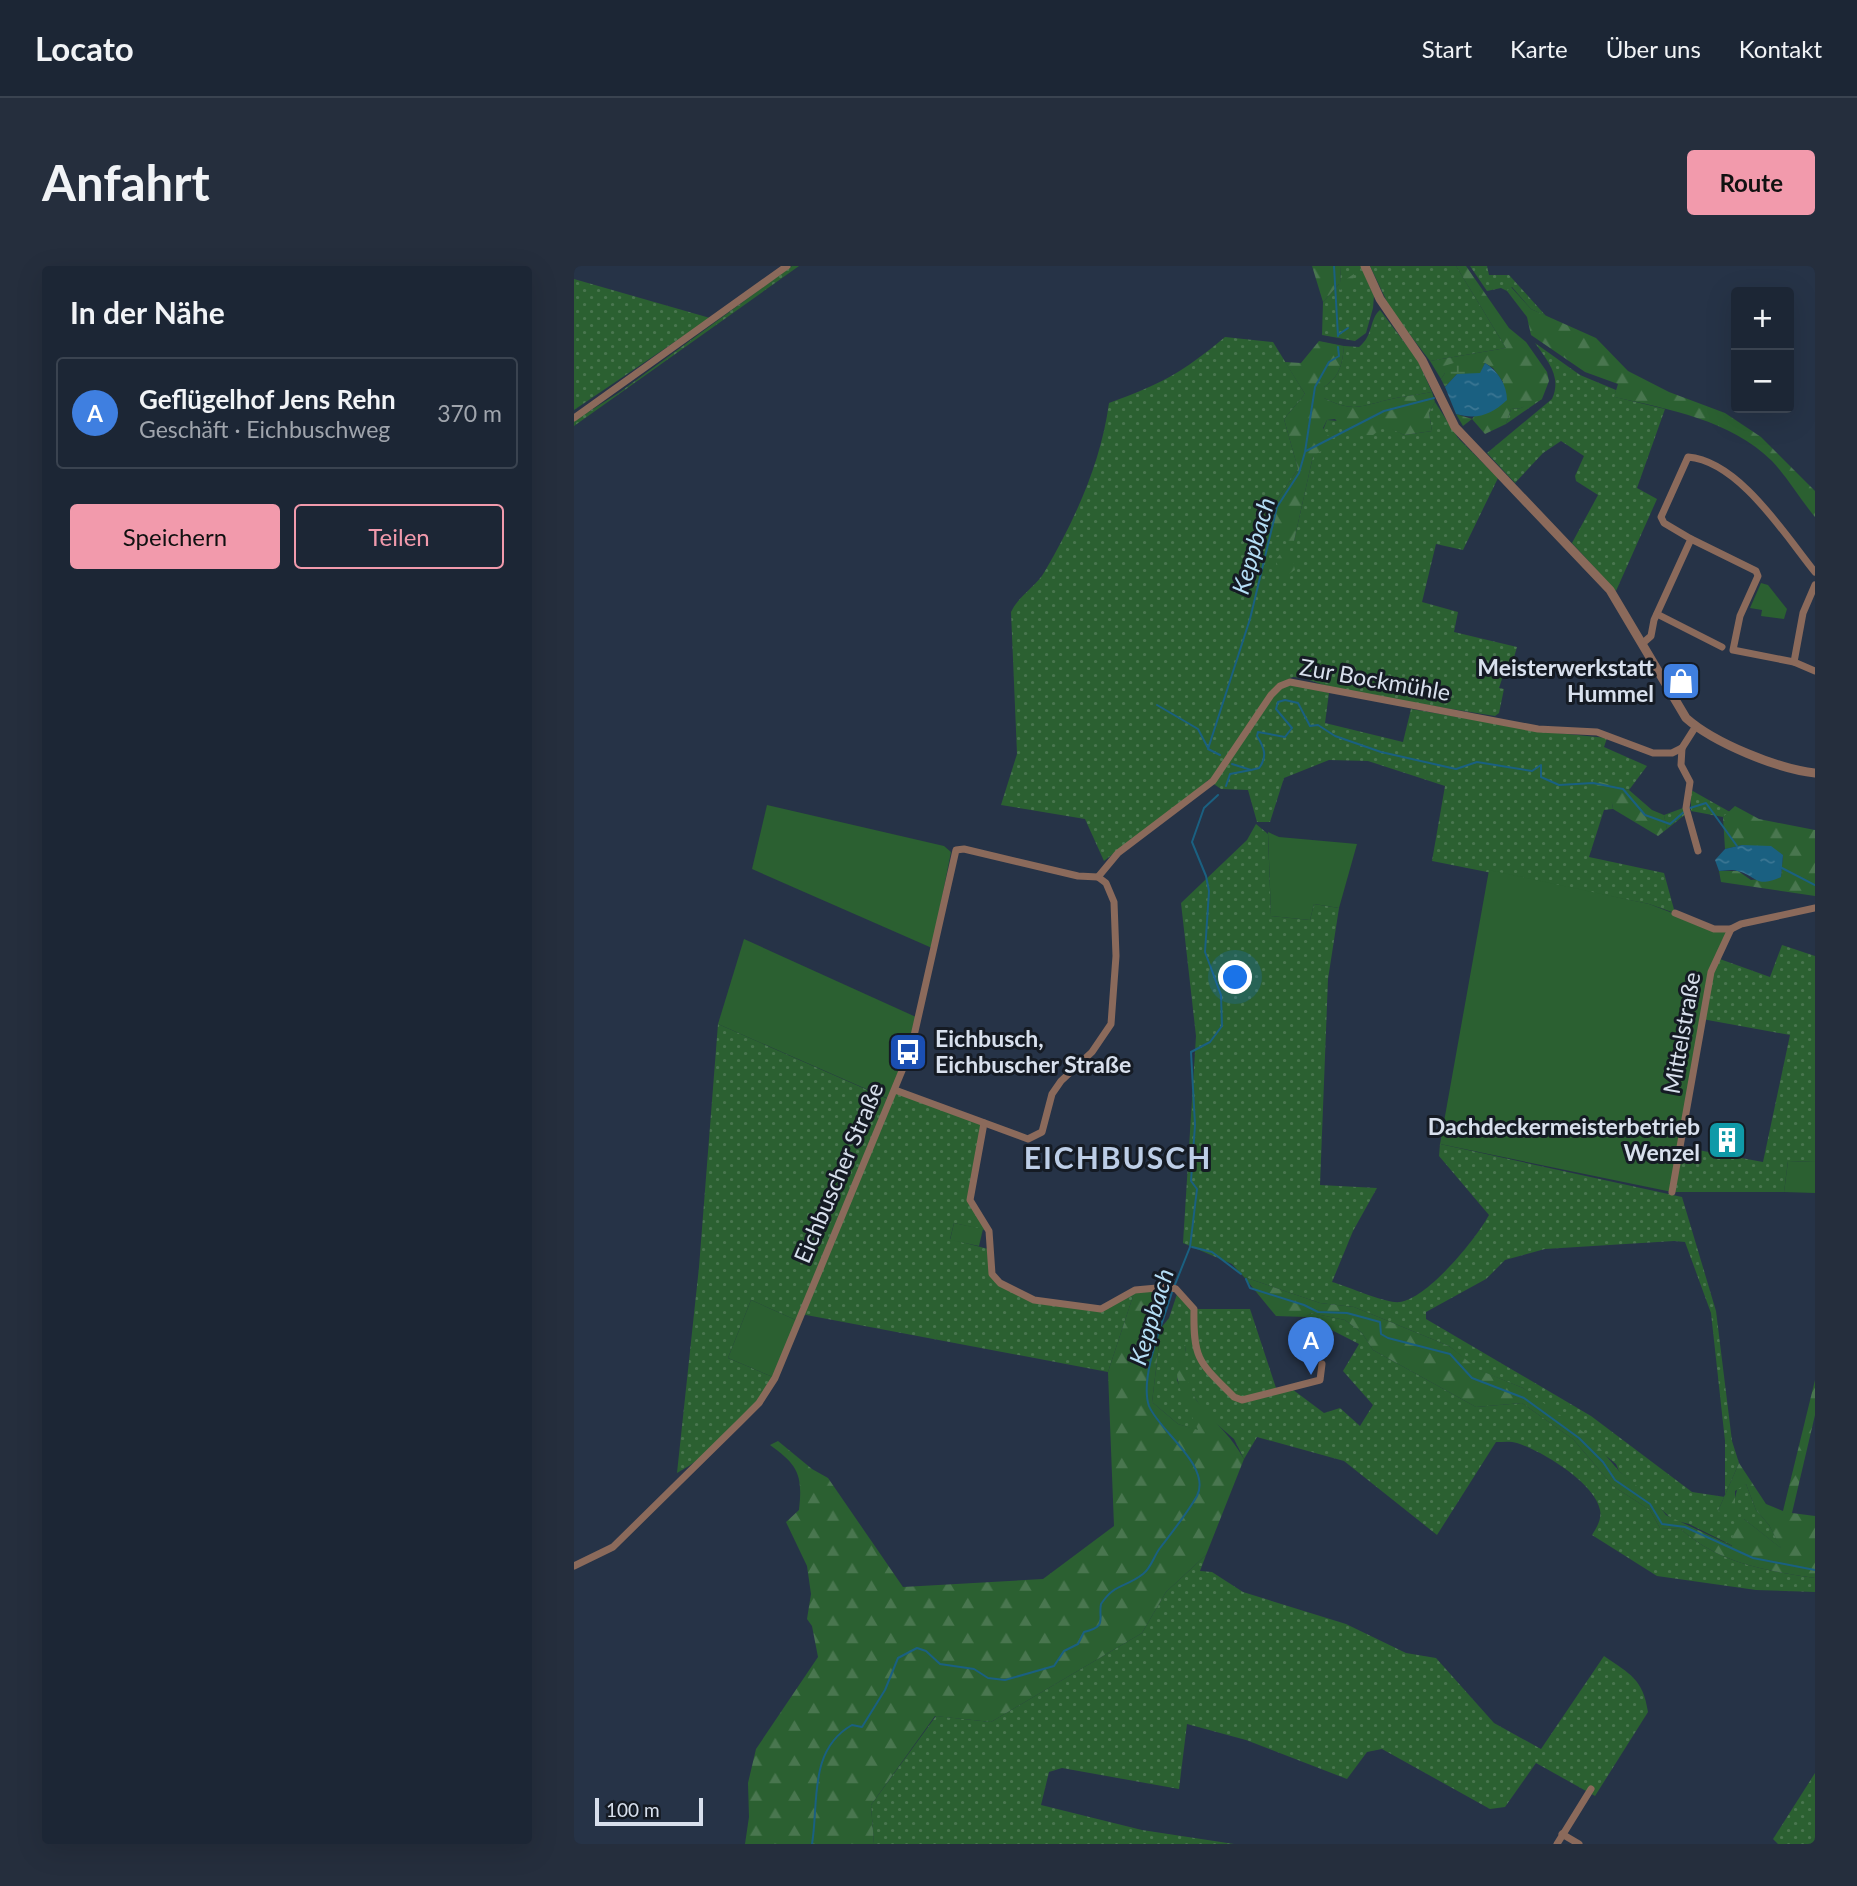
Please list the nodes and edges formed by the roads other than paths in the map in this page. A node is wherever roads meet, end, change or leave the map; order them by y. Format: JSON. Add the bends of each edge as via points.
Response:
{"nodes":[{"id":1,"x":787,"y":266,"type":"edge"},
{"id":2,"x":1365,"y":266,"type":"edge"},
{"id":3,"x":574,"y":418,"type":"edge"},
{"id":4,"x":1691,"y":539,"type":"junction"},
{"id":5,"x":1815,"y":572,"type":"edge"},
{"id":6,"x":1815,"y":585,"type":"edge"},
{"id":7,"x":1657,"y":614,"type":"junction"},
{"id":8,"x":1643,"y":643,"type":"junction"},
{"id":9,"x":1722,"y":647,"type":"dead end"},
{"id":10,"x":1794,"y":662,"type":"junction"},
{"id":11,"x":1815,"y":671,"type":"edge"},
{"id":12,"x":1696,"y":726,"type":"junction"},
{"id":13,"x":1682,"y":748,"type":"junction"},
{"id":14,"x":1815,"y":773,"type":"edge"},
{"id":15,"x":1698,"y":851,"type":"dead end"},
{"id":16,"x":1098,"y":877,"type":"junction"},
{"id":17,"x":1815,"y":908,"type":"edge"},
{"id":18,"x":1675,"y":913,"type":"dead end"},
{"id":19,"x":1731,"y":929,"type":"junction"},
{"id":20,"x":895,"y":1090,"type":"junction"},
{"id":21,"x":984,"y":1123,"type":"junction"},
{"id":22,"x":1672,"y":1192,"type":"dead end"},
{"id":23,"x":1322,"y":1364,"type":"dead end"},
{"id":24,"x":574,"y":1566,"type":"edge"},
{"id":25,"x":1591,"y":1789,"type":"dead end"},
{"id":26,"x":1562,"y":1834,"type":"junction"},
{"id":27,"x":1557,"y":1844,"type":"edge"},
{"id":28,"x":1579,"y":1844,"type":"edge"}],
"edges":[{"from":1,"to":3,"type":"street"},
{"from":2,"to":8,"type":"street","via":[[1380,299],[1422,360],[1455,428],[1589,566]]},
{"from":4,"to":5,"type":"street","via":[[1661,517],[1688,457],[1718,467],[1751,494]]},
{"from":4,"to":7,"type":"street"},
{"from":4,"to":10,"type":"street","via":[[1758,576],[1740,616],[1733,650]]},
{"from":6,"to":10,"type":"street","via":[[1803,613]]},
{"from":7,"to":8,"type":"street","via":[[1651,636]]},
{"from":7,"to":9,"type":"street"},
{"from":8,"to":12,"type":"street","via":[[1679,708]]},
{"from":10,"to":11,"type":"street"},
{"from":12,"to":13,"type":"street"},
{"from":12,"to":14,"type":"street","via":[[1770,761]]},
{"from":13,"to":15,"type":"street","via":[[1681,765],[1690,782],[1687,810]]},
{"from":13,"to":16,"type":"street","name":"Zur Bockmühle","via":[[1653,754],[1597,732],[1538,729],[1290,682],[1271,695],[1213,781],[1118,853]]},
{"from":16,"to":20,"type":"street","name":"Eichbuscher Straße","via":[[956,850],[911,1049]]},
{"from":16,"to":21,"type":"street","via":[[1106,883],[1114,902],[1111,1024],[1052,1094],[1042,1132],[1028,1139]]},
{"from":17,"to":19,"type":"street"},
{"from":18,"to":19,"type":"street","via":[[1714,929]]},
{"from":19,"to":22,"type":"street","name":"Mittelstraße","via":[[1711,972]]},
{"from":20,"to":21,"type":"street"},
{"from":20,"to":24,"type":"street","name":"Eichbuscher Straße","via":[[775,1378],[759,1403],[612,1547]]},
{"from":21,"to":23,"type":"street","via":[[970,1200],[989,1231],[992,1274],[1000,1283],[1034,1300],[1101,1309],[1135,1290],[1168,1287],[1194,1308],[1197,1356],[1242,1400],[1320,1380]]},
{"from":25,"to":26,"type":"street"},
{"from":26,"to":27,"type":"street"},
{"from":26,"to":28,"type":"street"}]}
